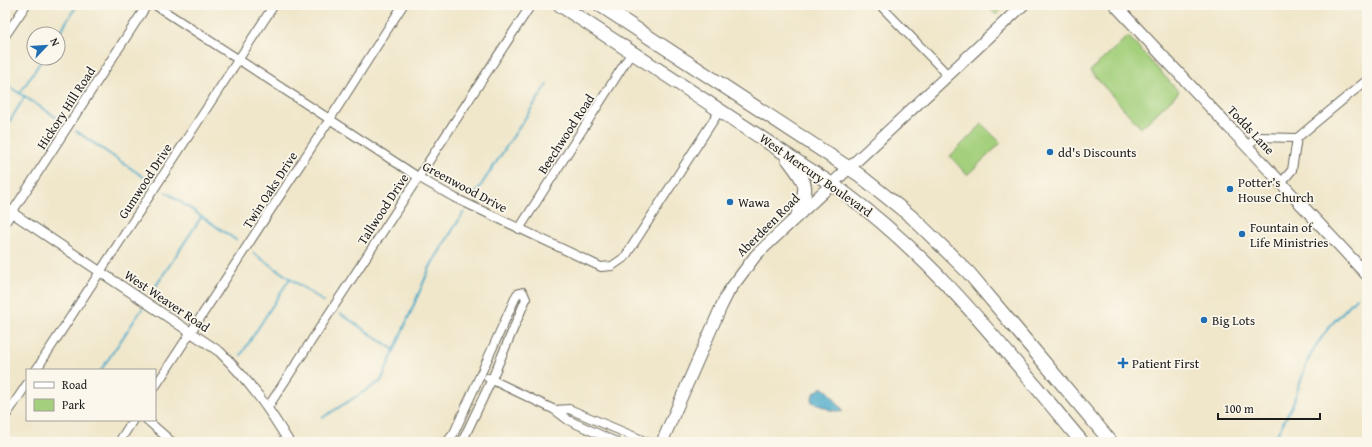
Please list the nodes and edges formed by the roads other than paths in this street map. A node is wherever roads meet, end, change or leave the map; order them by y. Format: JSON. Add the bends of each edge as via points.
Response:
{"nodes":[{"id":1,"x":26,"y":5,"type":"edge"},
{"id":2,"x":148,"y":5,"type":"edge"},
{"id":3,"x":155,"y":5,"type":"edge"},
{"id":4,"x":274,"y":5,"type":"edge"},
{"id":5,"x":403,"y":5,"type":"edge"},
{"id":6,"x":532,"y":5,"type":"edge"},
{"id":7,"x":560,"y":5,"type":"edge"},
{"id":8,"x":600,"y":5,"type":"edge"},
{"id":9,"x":880,"y":5,"type":"edge"},
{"id":10,"x":1023,"y":5,"type":"edge"},
{"id":11,"x":1115,"y":5,"type":"edge"},
{"id":12,"x":5,"y":36,"type":"edge"},
{"id":13,"x":632,"y":52,"type":"junction"},
{"id":14,"x":239,"y":60,"type":"junction"},
{"id":15,"x":947,"y":74,"type":"junction"},
{"id":16,"x":1367,"y":80,"type":"edge"},
{"id":17,"x":720,"y":110,"type":"junction"},
{"id":18,"x":330,"y":120,"type":"junction"},
{"id":19,"x":1297,"y":138,"type":"junction"},
{"id":20,"x":1247,"y":146,"type":"junction"},
{"id":21,"x":782,"y":151,"type":"junction"},
{"id":22,"x":848,"y":167,"type":"junction"},
{"id":23,"x":418,"y":177,"type":"junction"},
{"id":24,"x":831,"y":183,"type":"junction"},
{"id":25,"x":1281,"y":183,"type":"junction"},
{"id":26,"x":9,"y":210,"type":"edge"},
{"id":27,"x":798,"y":214,"type":"junction"},
{"id":28,"x":5,"y":223,"type":"edge"},
{"id":29,"x":519,"y":229,"type":"junction"},
{"id":30,"x":100,"y":272,"type":"junction"},
{"id":31,"x":1367,"y":275,"type":"edge"},
{"id":32,"x":191,"y":331,"type":"junction"},
{"id":33,"x":37,"y":369,"type":"edge"},
{"id":34,"x":481,"y":374,"type":"junction"},
{"id":35,"x":492,"y":379,"type":"junction"},
{"id":36,"x":156,"y":385,"type":"edge"},
{"id":37,"x":26,"y":386,"type":"edge"},
{"id":38,"x":268,"y":407,"type":"junction"},
{"id":39,"x":555,"y":410,"type":"junction"},
{"id":40,"x":5,"y":417,"type":"edge"},
{"id":41,"x":132,"y":421,"type":"edge"},
{"id":42,"x":148,"y":421,"type":"edge"},
{"id":43,"x":119,"y":442,"type":"edge"},
{"id":44,"x":172,"y":442,"type":"edge"},
{"id":45,"x":289,"y":442,"type":"edge"},
{"id":46,"x":447,"y":442,"type":"edge"},
{"id":47,"x":462,"y":442,"type":"edge"},
{"id":48,"x":616,"y":442,"type":"edge"},
{"id":49,"x":647,"y":442,"type":"edge"},
{"id":50,"x":662,"y":442,"type":"edge"},
{"id":51,"x":1082,"y":442,"type":"edge"},
{"id":52,"x":1111,"y":442,"type":"edge"}],
"edges":[{"from":1,"to":12,"type":"street"},
{"from":2,"to":26,"type":"street","name":"Hickory Hill Road"},
{"from":3,"to":14,"type":"street","name":"Greenwood Drive"},
{"from":4,"to":14,"type":"street","name":"Gumwood Drive"},
{"from":5,"to":18,"type":"street","name":"Twin Oaks Drive"},
{"from":6,"to":23,"type":"street","name":"Tallwood Drive"},
{"from":7,"to":13,"type":"highway","name":"West Mercury Boulevard"},
{"from":8,"to":22,"type":"highway","name":"West Mercury Boulevard"},
{"from":9,"to":15,"type":"street"},
{"from":10,"to":15,"type":"main road","name":"Aberdeen Road"},
{"from":11,"to":20,"type":"main road","name":"Todds Lane"},
{"from":13,"to":17,"type":"highway","name":"West Mercury Boulevard"},
{"from":13,"to":29,"type":"street","name":"Beechwood Road"},
{"from":14,"to":18,"type":"street","name":"Greenwood Drive"},
{"from":14,"to":30,"type":"street","name":"Gumwood Drive"},
{"from":15,"to":22,"type":"main road","name":"Aberdeen Road"},
{"from":16,"to":19,"type":"street"},
{"from":17,"to":21,"type":"highway","name":"West Mercury Boulevard"},
{"from":17,"to":29,"type":"street","name":"Greenwood Drive","via":[[628,252],[616,263],[606,267],[596,266]]},
{"from":18,"to":23,"type":"street","name":"Greenwood Drive"},
{"from":18,"to":32,"type":"street","name":"Twin Oaks Drive"},
{"from":19,"to":20,"type":"street","via":[[1260,137]]},
{"from":19,"to":25,"type":"street","via":[[1292,170]]},
{"from":20,"to":25,"type":"main road","name":"Todds Lane"},
{"from":21,"to":24,"type":"highway","name":"West Mercury Boulevard"},
{"from":21,"to":27,"type":"highway","via":[[805,185],[805,194]]},
{"from":22,"to":24,"type":"main road","name":"Aberdeen Road"},
{"from":22,"to":52,"type":"highway","name":"West Mercury Boulevard","via":[[913,218],[959,262]]},
{"from":23,"to":29,"type":"street","name":"Greenwood Drive"},
{"from":23,"to":38,"type":"street","name":"Tallwood Drive"},
{"from":24,"to":27,"type":"main road","name":"Aberdeen Road"},
{"from":24,"to":51,"type":"highway","name":"West Mercury Boulevard","via":[[883,223],[944,280]]},
{"from":25,"to":31,"type":"main road","name":"Todds Lane"},
{"from":26,"to":28,"type":"street","name":"Hickory Hill Road"},
{"from":26,"to":30,"type":"street","name":"West Weaver Road"},
{"from":27,"to":50,"type":"main road","name":"Aberdeen Road","via":[[756,255],[729,291]]},
{"from":30,"to":32,"type":"street","name":"West Weaver Road"},
{"from":30,"to":33,"type":"street","name":"Gumwood Drive"},
{"from":32,"to":36,"type":"street","name":"Twin Oaks Drive"},
{"from":32,"to":38,"type":"street","name":"West Weaver Road","via":[[220,352]]},
{"from":34,"to":35,"type":"street"},
{"from":34,"to":35,"type":"street","via":[[517,294],[523,292],[526,299]]},
{"from":34,"to":46,"type":"street","via":[[454,433]]},
{"from":35,"to":39,"type":"street"},
{"from":35,"to":47,"type":"street"},
{"from":37,"to":40,"type":"street"},
{"from":38,"to":45,"type":"street","name":"West Weaver Road"},
{"from":39,"to":48,"type":"street","via":[[568,420]]},
{"from":39,"to":49,"type":"street","via":[[569,409]]},
{"from":41,"to":43,"type":"street"},
{"from":42,"to":44,"type":"street"}]}
